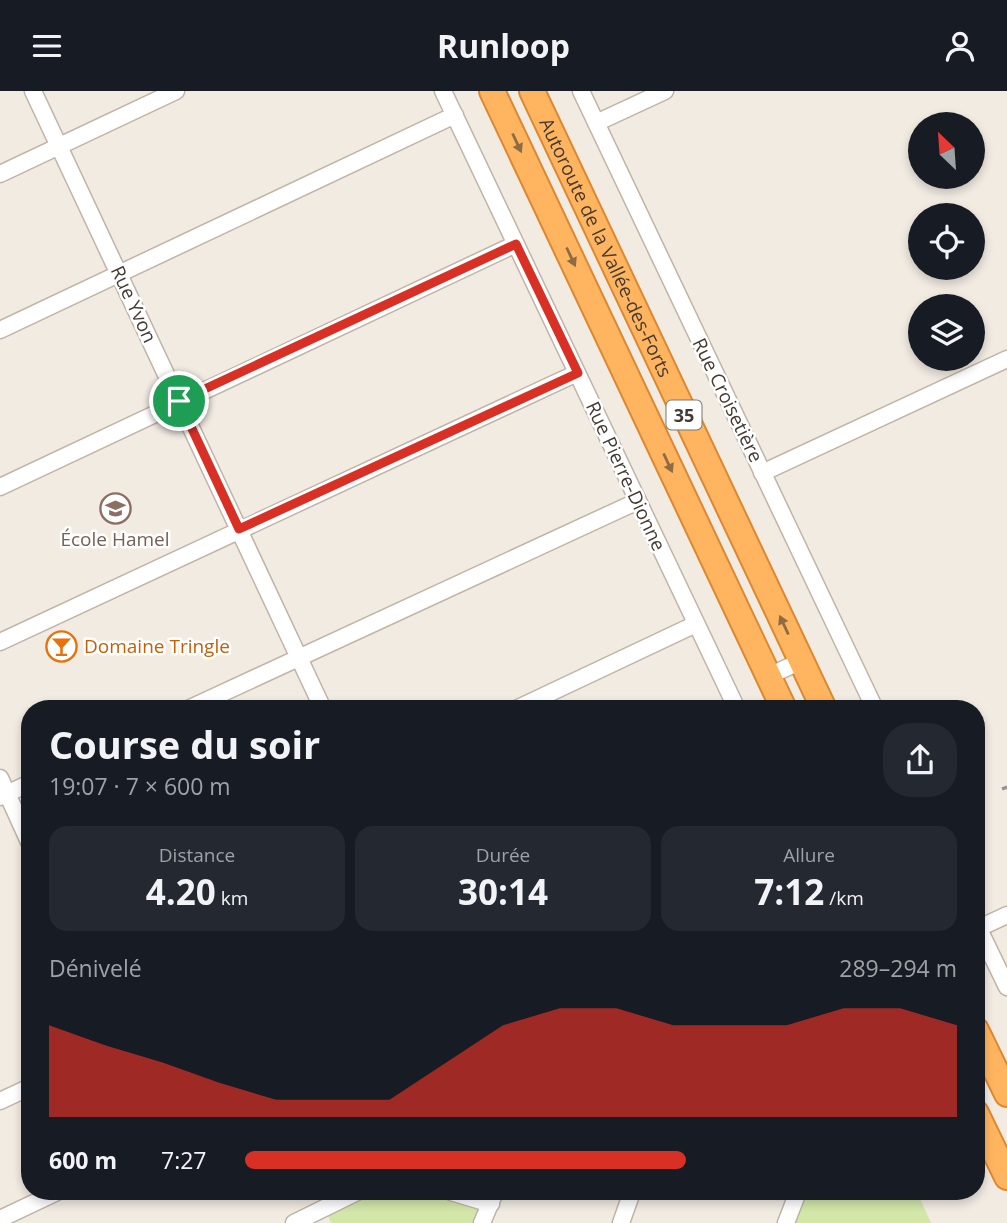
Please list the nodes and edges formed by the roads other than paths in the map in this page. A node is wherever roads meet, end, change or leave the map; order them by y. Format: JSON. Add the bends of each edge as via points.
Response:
{"nodes":[{"id":1,"x":33,"y":91,"type":"edge"},
{"id":2,"x":176,"y":91,"type":"edge"},
{"id":3,"x":443,"y":91,"type":"edge"},
{"id":4,"x":492,"y":91,"type":"edge"},
{"id":5,"x":531,"y":91,"type":"edge"},
{"id":6,"x":581,"y":91,"type":"edge"},
{"id":7,"x":665,"y":91,"type":"edge"},
{"id":8,"x":455,"y":115,"type":"junction"},
{"id":9,"x":596,"y":124,"type":"junction"},
{"id":10,"x":58,"y":147,"type":"junction"},
{"id":11,"x":0,"y":174,"type":"edge"},
{"id":12,"x":516,"y":244,"type":"junction"},
{"id":13,"x":119,"y":273,"type":"junction"},
{"id":14,"x":0,"y":330,"type":"edge"},
{"id":15,"x":1007,"y":359,"type":"edge"},
{"id":16,"x":578,"y":373,"type":"junction"},
{"id":17,"x":179,"y":401,"type":"junction"},
{"id":18,"x":762,"y":473,"type":"junction"},
{"id":19,"x":0,"y":487,"type":"edge"},
{"id":20,"x":638,"y":501,"type":"junction"},
{"id":21,"x":239,"y":529,"type":"junction"},
{"id":22,"x":696,"y":624,"type":"junction"},
{"id":23,"x":0,"y":642,"type":"edge"},
{"id":24,"x":299,"y":657,"type":"junction"},
{"id":25,"x":802,"y":661,"type":"junction"},
{"id":26,"x":769,"y":677,"type":"junction"},
{"id":27,"x":207,"y":700,"type":"edge"},
{"id":28,"x":319,"y":700,"type":"edge"},
{"id":29,"x":535,"y":700,"type":"edge"},
{"id":30,"x":733,"y":700,"type":"edge"},
{"id":31,"x":780,"y":700,"type":"edge"},
{"id":32,"x":820,"y":700,"type":"edge"},
{"id":33,"x":871,"y":700,"type":"edge"},
{"id":34,"x":0,"y":778,"type":"edge"},
{"id":35,"x":21,"y":788,"type":"edge"},
{"id":36,"x":4,"y":796,"type":"edge"},
{"id":37,"x":21,"y":827,"type":"edge"},
{"id":38,"x":1007,"y":915,"type":"edge"},
{"id":39,"x":985,"y":923,"type":"edge"},
{"id":40,"x":985,"y":941,"type":"edge"},
{"id":41,"x":1007,"y":987,"type":"edge"},
{"id":42,"x":985,"y":1049,"type":"edge"},
{"id":43,"x":21,"y":1090,"type":"edge"},
{"id":44,"x":1007,"y":1094,"type":"edge"},
{"id":45,"x":1,"y":1098,"type":"edge"},
{"id":46,"x":985,"y":1132,"type":"edge"},
{"id":47,"x":1007,"y":1177,"type":"edge"},
{"id":48,"x":40,"y":1200,"type":"edge"},
{"id":49,"x":341,"y":1200,"type":"edge"},
{"id":50,"x":492,"y":1200,"type":"edge"},
{"id":51,"x":629,"y":1200,"type":"edge"},
{"id":52,"x":795,"y":1200,"type":"edge"},
{"id":53,"x":0,"y":1219,"type":"edge"},
{"id":54,"x":294,"y":1223,"type":"edge"},
{"id":55,"x":482,"y":1223,"type":"edge"},
{"id":56,"x":621,"y":1223,"type":"edge"},
{"id":57,"x":786,"y":1223,"type":"edge"}],
"edges":[{"from":1,"to":10,"type":"street","name":"Rue Yvon"},
{"from":2,"to":10,"type":"street"},
{"from":3,"to":8,"type":"street","name":"Rue Pierre-Dionne"},
{"from":4,"to":26,"type":"highway","name":"Autoroute de la Vallée-des-Forts","number":"35","one_way":true},
{"from":25,"to":5,"type":"highway","name":"Autoroute de la Vallée-des-Forts","number":"35","one_way":true},
{"from":6,"to":9,"type":"street","name":"Rue Croisetière"},
{"from":7,"to":9,"type":"street"},
{"from":8,"to":12,"type":"street","name":"Rue Pierre-Dionne"},
{"from":8,"to":13,"type":"street"},
{"from":9,"to":18,"type":"street","name":"Rue Croisetière"},
{"from":10,"to":11,"type":"street"},
{"from":10,"to":13,"type":"street","name":"Rue Yvon"},
{"from":12,"to":16,"type":"street","name":"Rue Pierre-Dionne"},
{"from":12,"to":17,"type":"street"},
{"from":13,"to":14,"type":"street"},
{"from":13,"to":17,"type":"street","name":"Rue Yvon"},
{"from":15,"to":18,"type":"street"},
{"from":16,"to":20,"type":"street","name":"Rue Pierre-Dionne"},
{"from":16,"to":21,"type":"street"},
{"from":17,"to":19,"type":"street"},
{"from":17,"to":21,"type":"street","name":"Rue Yvon"},
{"from":18,"to":33,"type":"street","name":"Rue Croisetière"},
{"from":20,"to":22,"type":"street","name":"Rue Pierre-Dionne"},
{"from":20,"to":24,"type":"street"},
{"from":21,"to":23,"type":"street"},
{"from":21,"to":24,"type":"street","name":"Rue Yvon"},
{"from":22,"to":29,"type":"street"},
{"from":22,"to":30,"type":"street","name":"Rue Pierre-Dionne"},
{"from":24,"to":27,"type":"street"},
{"from":24,"to":28,"type":"street","name":"Rue Yvon"},
{"from":25,"to":26,"type":"street"},
{"from":25,"to":32,"type":"highway","name":"Autoroute de la Vallée-des-Forts","number":"35"},
{"from":26,"to":31,"type":"highway","name":"Autoroute de la Vallée-des-Forts","number":"35"},
{"from":34,"to":36,"type":"street"},
{"from":35,"to":36,"type":"street"},
{"from":36,"to":37,"type":"street"},
{"from":38,"to":39,"type":"street"},
{"from":40,"to":41,"type":"street"},
{"from":42,"to":44,"type":"highway"},
{"from":43,"to":45,"type":"street"},
{"from":46,"to":47,"type":"highway"},
{"from":48,"to":53,"type":"street"},
{"from":49,"to":54,"type":"street"},
{"from":50,"to":55,"type":"street"},
{"from":51,"to":56,"type":"street"},
{"from":52,"to":57,"type":"street"}]}
